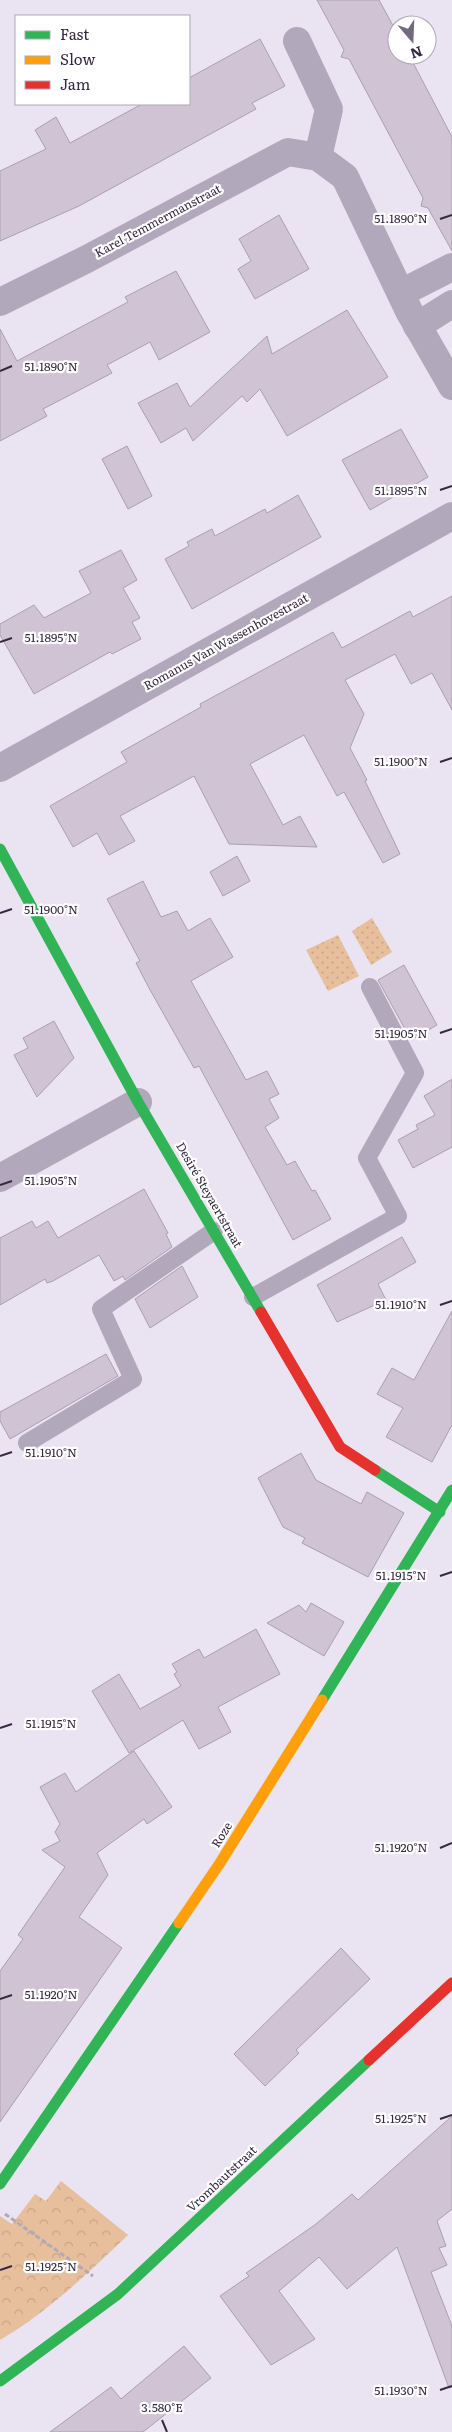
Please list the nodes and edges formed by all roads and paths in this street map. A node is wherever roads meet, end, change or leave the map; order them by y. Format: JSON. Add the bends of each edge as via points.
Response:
{"nodes":[{"id":1,"x":297,"y":41,"type":"dead end"},
{"id":2,"x":318,"y":157,"type":"junction"},
{"id":3,"x":452,"y":267,"type":"edge"},
{"id":4,"x":401,"y":293,"type":"junction"},
{"id":5,"x":0,"y":302,"type":"edge"},
{"id":6,"x":452,"y":304,"type":"edge"},
{"id":7,"x":417,"y":326,"type":"junction"},
{"id":8,"x":452,"y":386,"type":"edge"},
{"id":9,"x":452,"y":516,"type":"edge"},
{"id":10,"x":0,"y":768,"type":"edge"},
{"id":11,"x":0,"y":849,"type":"edge"},
{"id":12,"x":370,"y":987,"type":"dead end"},
{"id":13,"x":138,"y":1102,"type":"junction"},
{"id":14,"x":0,"y":1178,"type":"edge"},
{"id":15,"x":214,"y":1231,"type":"junction"},
{"id":16,"x":253,"y":1297,"type":"junction"},
{"id":17,"x":26,"y":1443,"type":"dead end"},
{"id":18,"x":452,"y":1490,"type":"edge"},
{"id":19,"x":440,"y":1512,"type":"junction"},
{"id":20,"x":452,"y":1983,"type":"edge"},
{"id":21,"x":0,"y":2184,"type":"edge"},
{"id":22,"x":0,"y":2210,"type":"edge"},
{"id":23,"x":118,"y":2294,"type":"junction"},
{"id":24,"x":0,"y":2382,"type":"edge"}],
"edges":[{"from":1,"to":2,"type":"street","via":[[329,109]]},
{"from":2,"to":4,"type":"street","via":[[345,177]]},
{"from":2,"to":5,"type":"street","name":"Karel Temmermanstraat","via":[[288,152]]},
{"from":3,"to":4,"type":"street"},
{"from":4,"to":7,"type":"street"},
{"from":6,"to":7,"type":"street"},
{"from":7,"to":8,"type":"street"},
{"from":9,"to":10,"type":"street","name":"Romanus Van Wassenhovestraat"},
{"from":11,"to":13,"type":"street","name":"Desiré Steyaertstraat"},
{"from":12,"to":16,"type":"lane","via":[[415,1073],[367,1158],[398,1216]]},
{"from":13,"to":14,"type":"street"},
{"from":13,"to":15,"type":"street","name":"Desiré Steyaertstraat"},
{"from":15,"to":16,"type":"street","name":"Desiré Steyaertstraat"},
{"from":15,"to":17,"type":"lane","via":[[101,1309],[133,1379]]},
{"from":16,"to":19,"type":"street","name":"Desiré Steyaertstraat","via":[[340,1447]]},
{"from":18,"to":19,"type":"street","name":"Roze"},
{"from":19,"to":21,"type":"street","name":"Roze","via":[[220,1864]]},
{"from":20,"to":23,"type":"street","name":"Vrombautstraat"},
{"from":22,"to":23,"type":"path"},
{"from":23,"to":24,"type":"street","name":"Vrombautstraat"}]}
